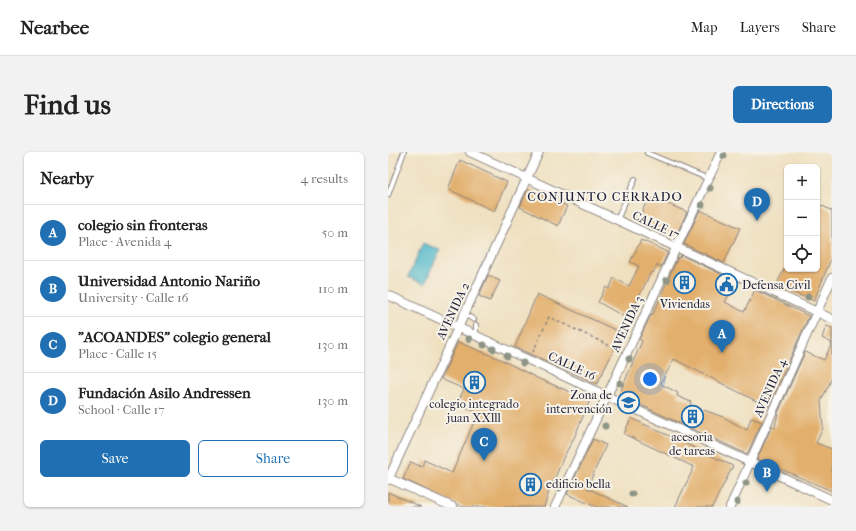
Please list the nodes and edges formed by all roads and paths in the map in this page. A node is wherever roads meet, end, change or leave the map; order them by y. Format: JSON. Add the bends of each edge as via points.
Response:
{"nodes":[{"id":1,"x":404,"y":152,"type":"edge"},
{"id":2,"x":470,"y":152,"type":"edge"},
{"id":3,"x":539,"y":152,"type":"edge"},
{"id":4,"x":721,"y":152,"type":"edge"},
{"id":5,"x":647,"y":153,"type":"dead end"},
{"id":6,"x":527,"y":178,"type":"junction"},
{"id":7,"x":635,"y":179,"type":"dead end"},
{"id":8,"x":709,"y":179,"type":"junction"},
{"id":9,"x":388,"y":195,"type":"edge"},
{"id":10,"x":617,"y":220,"type":"junction"},
{"id":11,"x":677,"y":248,"type":"junction"},
{"id":12,"x":832,"y":278,"type":"edge"},
{"id":13,"x":388,"y":295,"type":"edge"},
{"id":14,"x":817,"y":312,"type":"junction"},
{"id":15,"x":465,"y":314,"type":"junction"},
{"id":16,"x":832,"y":319,"type":"edge"},
{"id":17,"x":474,"y":320,"type":"dead end"},
{"id":18,"x":476,"y":325,"type":"dead end"},
{"id":19,"x":458,"y":327,"type":"junction"},
{"id":20,"x":476,"y":335,"type":"junction"},
{"id":21,"x":626,"y":354,"type":"junction"},
{"id":22,"x":529,"y":360,"type":"junction"},
{"id":23,"x":607,"y":396,"type":"junction"},
{"id":24,"x":750,"y":462,"type":"junction"},
{"id":25,"x":388,"y":479,"type":"edge"},
{"id":26,"x":832,"y":500,"type":"edge"},
{"id":27,"x":453,"y":507,"type":"edge"},
{"id":28,"x":555,"y":507,"type":"edge"},
{"id":29,"x":730,"y":507,"type":"edge"}],
"edges":[{"from":1,"to":9,"type":"lane"},
{"from":2,"to":6,"type":"street","name":"CALLE 17"},
{"from":3,"to":6,"type":"street","name":"AVENIDA 2"},
{"from":4,"to":8,"type":"street","name":"AVENIDA 3"},
{"from":5,"to":8,"type":"lane"},
{"from":6,"to":10,"type":"street","name":"CALLE 17"},
{"from":6,"to":15,"type":"street","name":"AVENIDA 2"},
{"from":7,"to":10,"type":"lane"},
{"from":8,"to":11,"type":"street","name":"AVENIDA 3"},
{"from":10,"to":11,"type":"street","name":"CALLE 17"},
{"from":11,"to":14,"type":"street","name":"CALLE 17"},
{"from":11,"to":21,"type":"street","name":"AVENIDA 3"},
{"from":12,"to":14,"type":"street","name":"AVENIDA 4"},
{"from":13,"to":19,"type":"street","name":"CALLE 16"},
{"from":14,"to":16,"type":"street","name":"CALLE 17"},
{"from":14,"to":24,"type":"street","name":"AVENIDA 4"},
{"from":15,"to":17,"type":"lane"},
{"from":15,"to":19,"type":"street","name":"AVENIDA 2"},
{"from":18,"to":20,"type":"lane"},
{"from":19,"to":20,"type":"street","name":"CALLE 16"},
{"from":19,"to":25,"type":"street","name":"AVENIDA 2"},
{"from":20,"to":22,"type":"street","name":"CALLE 16"},
{"from":21,"to":22,"type":"path","via":[[549,317]]},
{"from":21,"to":23,"type":"street","name":"AVENIDA 3"},
{"from":22,"to":23,"type":"street","name":"CALLE 16"},
{"from":23,"to":24,"type":"street","name":"CALLE 16"},
{"from":23,"to":28,"type":"street","name":"AVENIDA 3"},
{"from":24,"to":26,"type":"street","name":"CALLE 16"},
{"from":24,"to":29,"type":"street","name":"AVENIDA 4"},
{"from":25,"to":27,"type":"street"}]}
